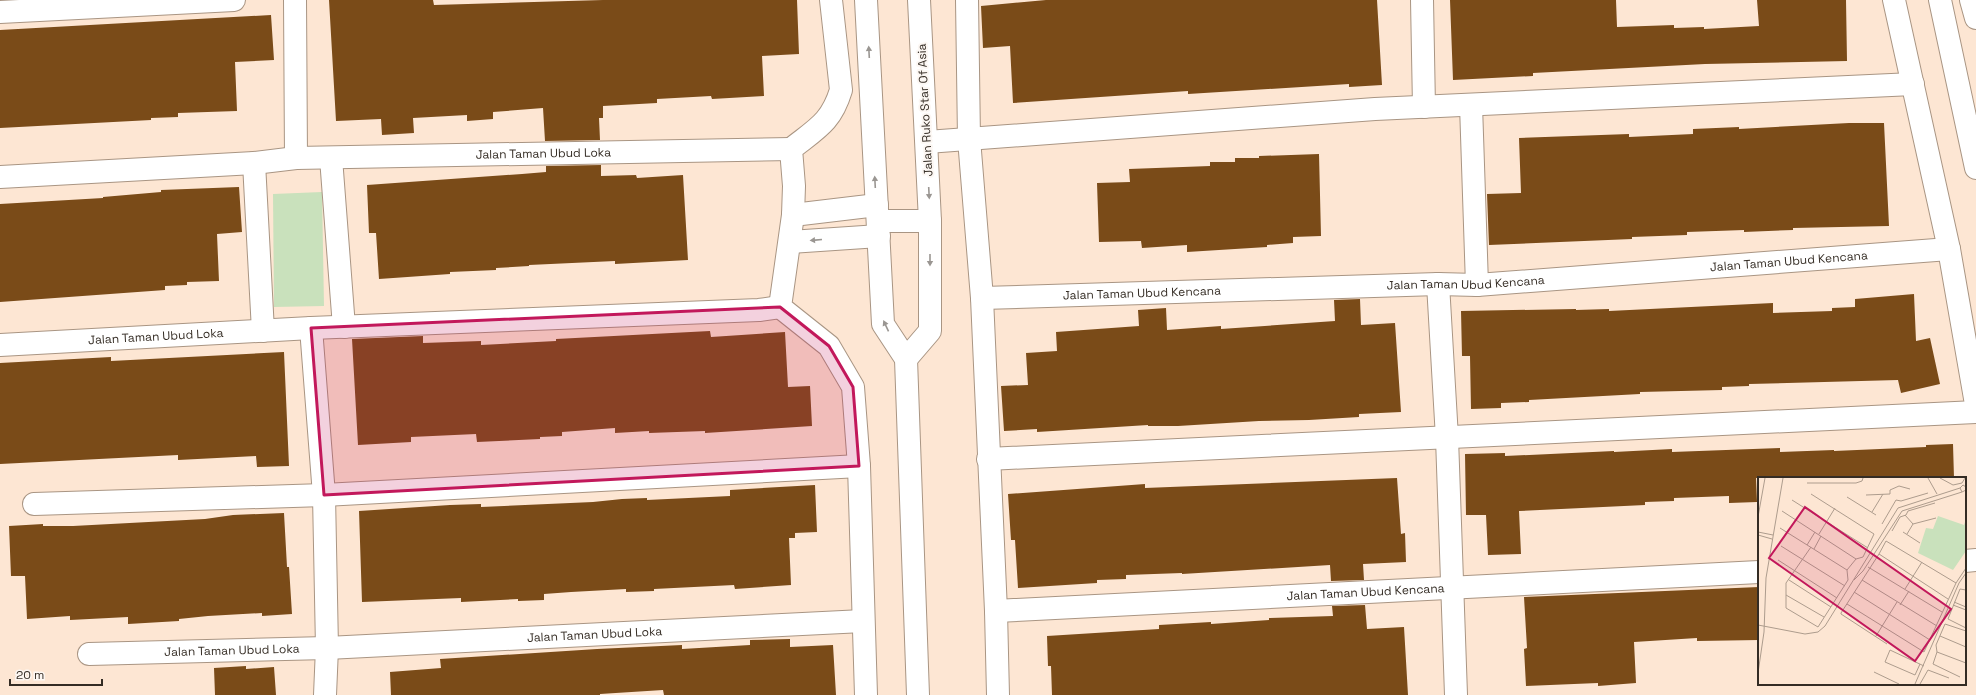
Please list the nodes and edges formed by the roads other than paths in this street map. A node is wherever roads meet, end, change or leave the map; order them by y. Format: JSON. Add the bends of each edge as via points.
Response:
{"nodes":[{"id":1,"x":234,"y":0,"type":"edge"},
{"id":2,"x":295,"y":0,"type":"edge"},
{"id":3,"x":831,"y":0,"type":"edge"},
{"id":4,"x":866,"y":0,"type":"edge"},
{"id":5,"x":919,"y":0,"type":"edge"},
{"id":6,"x":967,"y":0,"type":"edge"},
{"id":7,"x":1422,"y":0,"type":"edge"},
{"id":8,"x":1894,"y":0,"type":"edge"},
{"id":9,"x":1940,"y":0,"type":"edge"},
{"id":10,"x":1971,"y":0,"type":"edge"},
{"id":11,"x":0,"y":12,"type":"edge"},
{"id":12,"x":1976,"y":18,"type":"edge"},
{"id":13,"x":1913,"y":84,"type":"junction"},
{"id":14,"x":1471,"y":105,"type":"junction"},
{"id":15,"x":1424,"y":107,"type":"junction"},
{"id":16,"x":969,"y":139,"type":"junction"},
{"id":17,"x":927,"y":142,"type":"junction"},
{"id":18,"x":791,"y":149,"type":"junction"},
{"id":19,"x":296,"y":158,"type":"junction"},
{"id":20,"x":331,"y":158,"type":"junction"},
{"id":21,"x":254,"y":163,"type":"junction"},
{"id":22,"x":1976,"y":168,"type":"edge"},
{"id":23,"x":0,"y":177,"type":"edge"},
{"id":24,"x":793,"y":215,"type":"junction"},
{"id":25,"x":878,"y":221,"type":"junction"},
{"id":26,"x":930,"y":221,"type":"junction"},
{"id":27,"x":790,"y":242,"type":"junction"},
{"id":28,"x":1949,"y":249,"type":"junction"},
{"id":29,"x":1438,"y":284,"type":"junction"},
{"id":30,"x":1477,"y":285,"type":"junction"},
{"id":31,"x":982,"y":298,"type":"junction"},
{"id":32,"x":780,"y":307,"type":"junction"},
{"id":33,"x":344,"y":327,"type":"junction"},
{"id":34,"x":311,"y":328,"type":"junction"},
{"id":35,"x":263,"y":331,"type":"junction"},
{"id":36,"x":0,"y":345,"type":"edge"},
{"id":37,"x":906,"y":359,"type":"junction"},
{"id":38,"x":1976,"y":404,"type":"edge"},
{"id":39,"x":1976,"y":412,"type":"edge"},
{"id":40,"x":1447,"y":438,"type":"junction"},
{"id":41,"x":988,"y":459,"type":"junction"},
{"id":42,"x":859,"y":466,"type":"junction"},
{"id":43,"x":324,"y":495,"type":"junction"},
{"id":44,"x":34,"y":504,"type":"dead end"},
{"id":45,"x":1976,"y":560,"type":"edge"},
{"id":46,"x":1966,"y":561,"type":"edge"},
{"id":47,"x":1758,"y":572,"type":"edge"},
{"id":48,"x":1451,"y":588,"type":"junction"},
{"id":49,"x":996,"y":611,"type":"junction"},
{"id":50,"x":863,"y":621,"type":"junction"},
{"id":51,"x":327,"y":648,"type":"junction"},
{"id":52,"x":89,"y":654,"type":"dead end"},
{"id":53,"x":325,"y":695,"type":"edge"},
{"id":54,"x":866,"y":695,"type":"edge"},
{"id":55,"x":918,"y":695,"type":"edge"},
{"id":56,"x":998,"y":695,"type":"edge"},
{"id":57,"x":1456,"y":695,"type":"edge"}],
"edges":[{"from":1,"to":11,"type":"street"},
{"from":2,"to":19,"type":"street"},
{"from":3,"to":18,"type":"street","via":[[841,90],[827,120]]},
{"from":25,"to":4,"type":"street","one_way":true},
{"from":5,"to":17,"type":"street","name":"Jalan Ruko Star Of Asia"},
{"from":6,"to":16,"type":"street"},
{"from":7,"to":15,"type":"street"},
{"from":8,"to":13,"type":"street"},
{"from":9,"to":22,"type":"street"},
{"from":10,"to":12,"type":"street"},
{"from":13,"to":14,"type":"street"},
{"from":13,"to":28,"type":"street"},
{"from":14,"to":15,"type":"street"},
{"from":14,"to":30,"type":"street"},
{"from":15,"to":16,"type":"street","via":[[1375,108]]},
{"from":16,"to":17,"type":"street"},
{"from":16,"to":31,"type":"street"},
{"from":17,"to":26,"type":"street","name":"Jalan Ruko Star Of Asia","one_way":true},
{"from":18,"to":20,"type":"street","name":"Jalan Taman Ubud Loka"},
{"from":18,"to":24,"type":"street"},
{"from":19,"to":20,"type":"street","name":"Jalan Taman Ubud Loka"},
{"from":19,"to":21,"type":"street","name":"Jalan Taman Ubud Loka"},
{"from":20,"to":33,"type":"street"},
{"from":21,"to":23,"type":"street","name":"Jalan Taman Ubud Loka"},
{"from":21,"to":35,"type":"street"},
{"from":24,"to":25,"type":"street"},
{"from":24,"to":27,"type":"street"},
{"from":25,"to":26,"type":"street"},
{"from":25,"to":27,"type":"street","one_way":true},
{"from":37,"to":25,"type":"street","one_way":true,"via":[[883,324]]},
{"from":26,"to":37,"type":"street","name":"Jalan Ruko Star Of Asia","one_way":true,"via":[[930,331]]},
{"from":27,"to":32,"type":"street"},
{"from":28,"to":30,"type":"street","name":"Jalan Taman Ubud Kencana"},
{"from":28,"to":38,"type":"street"},
{"from":29,"to":30,"type":"street","name":"Jalan Taman Ubud Kencana"},
{"from":29,"to":31,"type":"street","name":"Jalan Taman Ubud Kencana"},
{"from":29,"to":40,"type":"street"},
{"from":31,"to":41,"type":"street"},
{"from":32,"to":33,"type":"street","name":"Jalan Taman Ubud Loka","via":[[759,310]]},
{"from":32,"to":42,"type":"street","via":[[829,346],[853,387]]},
{"from":33,"to":34,"type":"street","name":"Jalan Taman Ubud Loka"},
{"from":34,"to":35,"type":"street","name":"Jalan Taman Ubud Loka"},
{"from":34,"to":43,"type":"street"},
{"from":35,"to":36,"type":"street","name":"Jalan Taman Ubud Loka"},
{"from":37,"to":55,"type":"street"},
{"from":39,"to":40,"type":"street"},
{"from":40,"to":41,"type":"street"},
{"from":40,"to":48,"type":"street"},
{"from":41,"to":49,"type":"street"},
{"from":42,"to":43,"type":"street"},
{"from":42,"to":50,"type":"street"},
{"from":43,"to":44,"type":"street"},
{"from":43,"to":51,"type":"street"},
{"from":45,"to":46,"type":"street"},
{"from":47,"to":48,"type":"street","name":"Jalan Taman Ubud Kencana"},
{"from":48,"to":49,"type":"street","name":"Jalan Taman Ubud Kencana"},
{"from":48,"to":57,"type":"street"},
{"from":49,"to":56,"type":"street"},
{"from":50,"to":51,"type":"street","name":"Jalan Taman Ubud Loka"},
{"from":50,"to":54,"type":"street"},
{"from":51,"to":52,"type":"street","name":"Jalan Taman Ubud Loka"},
{"from":51,"to":53,"type":"street"}]}
